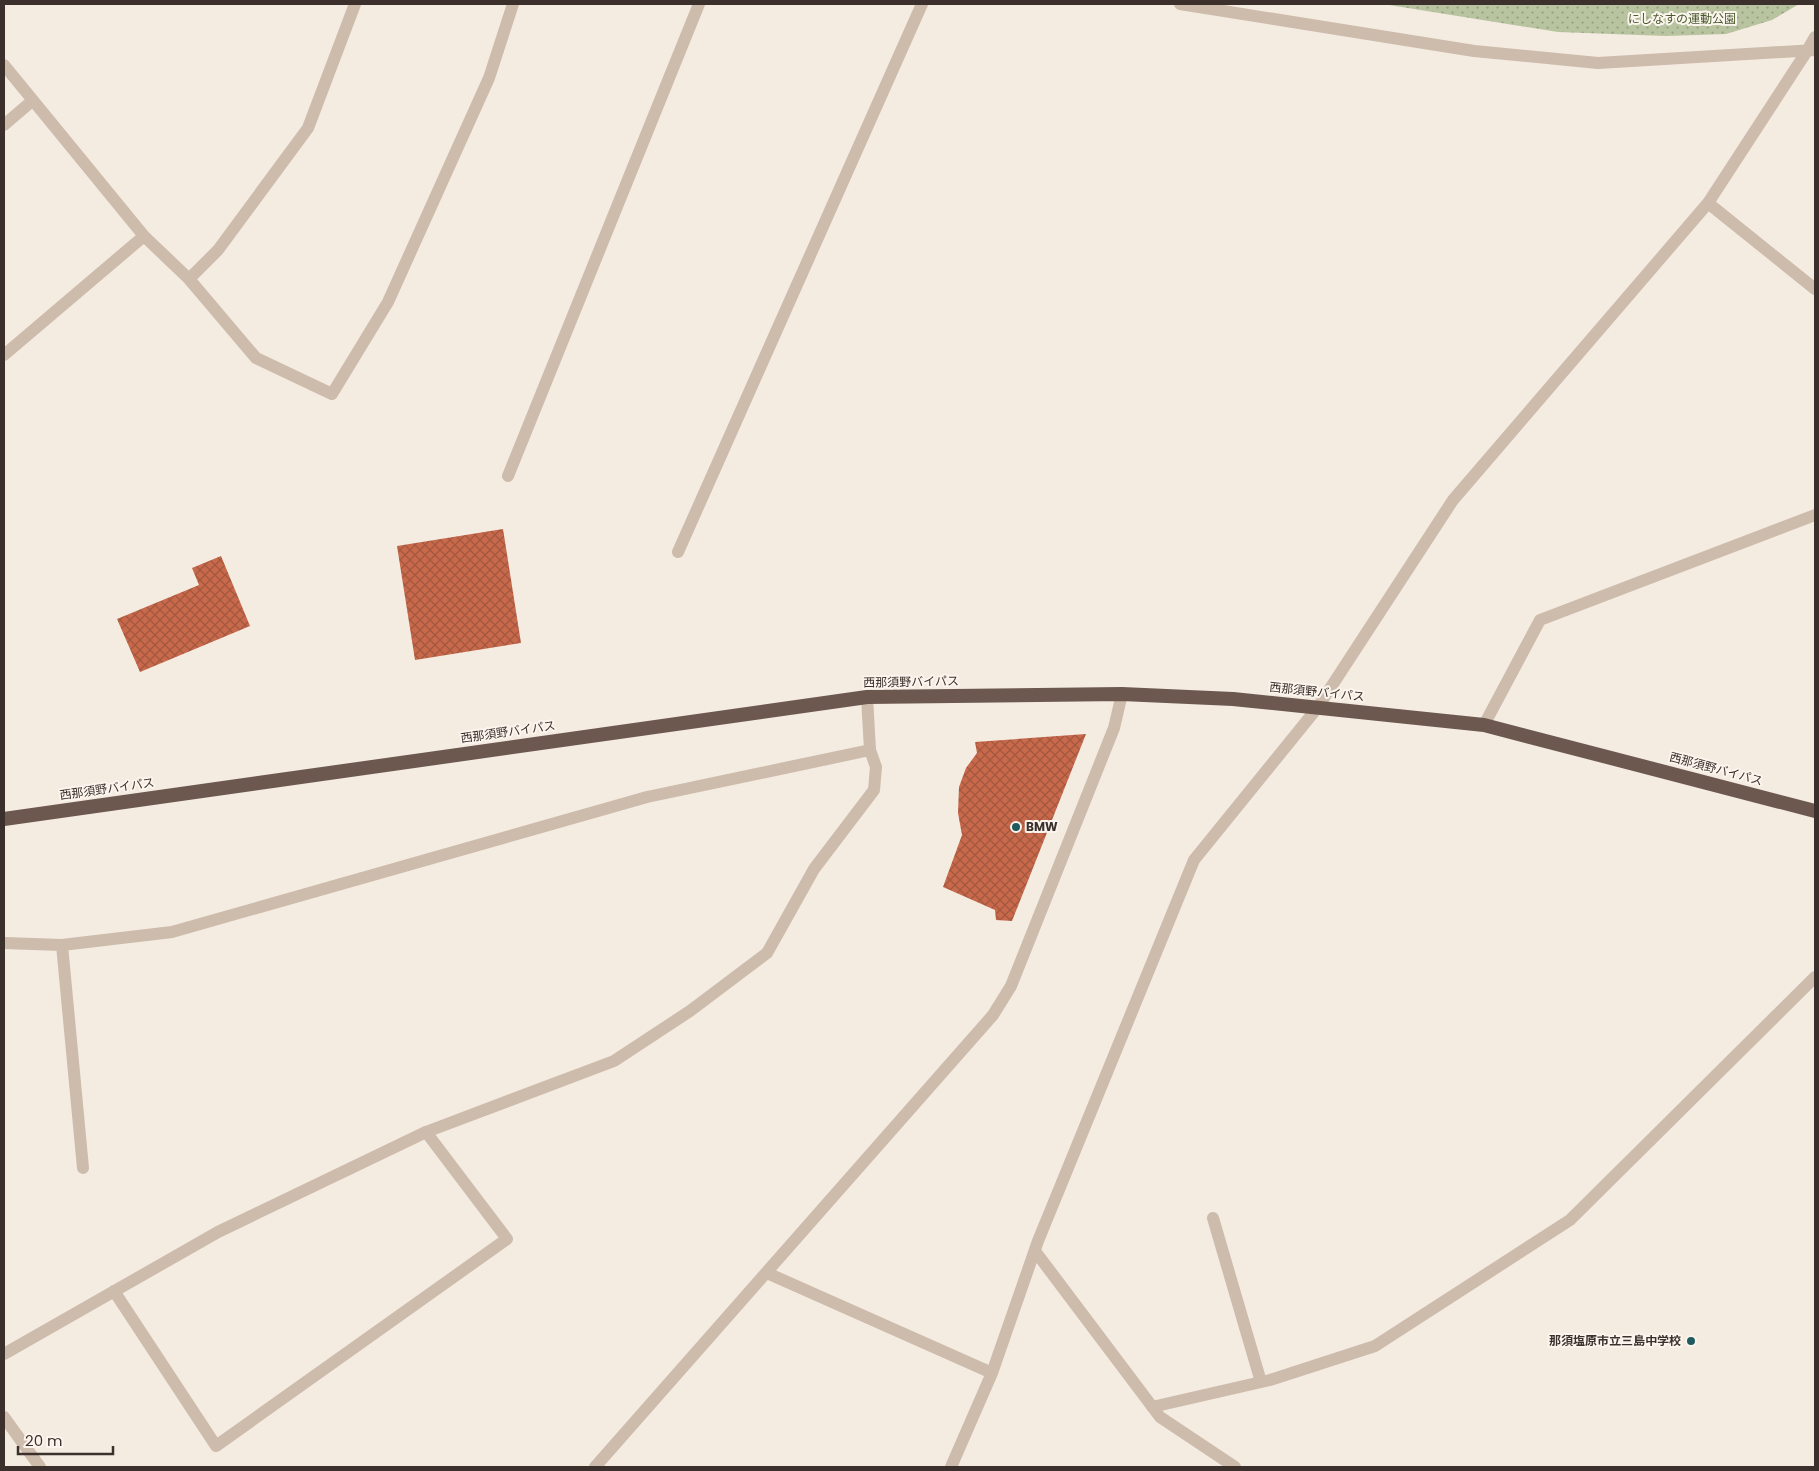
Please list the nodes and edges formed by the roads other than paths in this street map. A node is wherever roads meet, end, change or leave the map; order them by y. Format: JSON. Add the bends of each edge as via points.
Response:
{"nodes":[{"id":1,"x":355,"y":4,"type":"edge"},
{"id":2,"x":513,"y":4,"type":"edge"},
{"id":3,"x":698,"y":4,"type":"edge"},
{"id":4,"x":922,"y":4,"type":"edge"},
{"id":5,"x":1180,"y":4,"type":"edge"},
{"id":6,"x":1815,"y":37,"type":"edge"},
{"id":7,"x":1811,"y":50,"type":"edge"},
{"id":8,"x":4,"y":65,"type":"edge"},
{"id":9,"x":32,"y":101,"type":"junction"},
{"id":10,"x":4,"y":125,"type":"edge"},
{"id":11,"x":1708,"y":203,"type":"junction"},
{"id":12,"x":144,"y":236,"type":"junction"},
{"id":13,"x":189,"y":279,"type":"junction"},
{"id":14,"x":1815,"y":289,"type":"edge"},
{"id":15,"x":4,"y":355,"type":"edge"},
{"id":16,"x":508,"y":476,"type":"dead end"},
{"id":17,"x":1815,"y":515,"type":"edge"},
{"id":18,"x":678,"y":552,"type":"dead end"},
{"id":19,"x":1122,"y":694,"type":"junction"},
{"id":20,"x":867,"y":697,"type":"junction"},
{"id":21,"x":1318,"y":707,"type":"junction"},
{"id":22,"x":1484,"y":725,"type":"junction"},
{"id":23,"x":870,"y":750,"type":"junction"},
{"id":24,"x":1815,"y":811,"type":"edge"},
{"id":25,"x":4,"y":819,"type":"edge"},
{"id":26,"x":4,"y":944,"type":"edge"},
{"id":27,"x":62,"y":945,"type":"junction"},
{"id":28,"x":1815,"y":977,"type":"edge"},
{"id":29,"x":426,"y":1132,"type":"junction"},
{"id":30,"x":83,"y":1168,"type":"dead end"},
{"id":31,"x":1214,"y":1218,"type":"dead end"},
{"id":32,"x":1035,"y":1251,"type":"junction"},
{"id":33,"x":767,"y":1273,"type":"junction"},
{"id":34,"x":114,"y":1291,"type":"junction"},
{"id":35,"x":4,"y":1354,"type":"edge"},
{"id":36,"x":992,"y":1373,"type":"junction"},
{"id":37,"x":1260,"y":1382,"type":"junction"},
{"id":38,"x":1152,"y":1406,"type":"junction"},
{"id":39,"x":4,"y":1417,"type":"edge"},
{"id":40,"x":40,"y":1467,"type":"edge"},
{"id":41,"x":595,"y":1467,"type":"edge"},
{"id":42,"x":951,"y":1467,"type":"edge"},
{"id":43,"x":1235,"y":1467,"type":"edge"}],
"edges":[{"from":1,"to":13,"type":"street","via":[[308,128],[218,250]]},
{"from":2,"to":13,"type":"street","via":[[489,78],[388,302],[332,394],[256,358]]},
{"from":3,"to":16,"type":"street"},
{"from":4,"to":18,"type":"street"},
{"from":5,"to":7,"type":"street","via":[[1474,52],[1598,63]]},
{"from":6,"to":7,"type":"street"},
{"from":7,"to":11,"type":"street"},
{"from":8,"to":9,"type":"street"},
{"from":9,"to":10,"type":"street"},
{"from":9,"to":12,"type":"street"},
{"from":11,"to":14,"type":"street"},
{"from":11,"to":21,"type":"street","via":[[1453,500]]},
{"from":12,"to":13,"type":"street"},
{"from":12,"to":15,"type":"street"},
{"from":17,"to":22,"type":"street","via":[[1540,620]]},
{"from":19,"to":20,"type":"highway","name":"西那須野バイパス"},
{"from":19,"to":21,"type":"highway","name":"西那須野バイパス"},
{"from":19,"to":33,"type":"street","via":[[1114,728],[1011,986],[993,1016]]},
{"from":20,"to":23,"type":"street"},
{"from":20,"to":25,"type":"highway","name":"西那須野バイパス"},
{"from":21,"to":22,"type":"highway","name":"西那須野バイパス"},
{"from":21,"to":32,"type":"street","via":[[1194,860]]},
{"from":22,"to":24,"type":"highway","name":"西那須野バイパス"},
{"from":23,"to":27,"type":"street","via":[[647,797],[172,932]]},
{"from":23,"to":29,"type":"street","via":[[876,767],[874,790],[814,869],[767,953],[690,1011],[614,1061]]},
{"from":26,"to":27,"type":"street"},
{"from":27,"to":30,"type":"street"},
{"from":28,"to":37,"type":"street","via":[[1570,1220],[1376,1346]]},
{"from":29,"to":34,"type":"street","via":[[218,1232]]},
{"from":29,"to":34,"type":"street","via":[[507,1239],[216,1446]]},
{"from":31,"to":37,"type":"street"},
{"from":32,"to":36,"type":"street"},
{"from":32,"to":38,"type":"street"},
{"from":33,"to":36,"type":"street"},
{"from":33,"to":41,"type":"street"},
{"from":34,"to":35,"type":"street"},
{"from":36,"to":42,"type":"street"},
{"from":37,"to":38,"type":"street"},
{"from":38,"to":43,"type":"street","via":[[1160,1417]]},
{"from":39,"to":40,"type":"street"}]}
